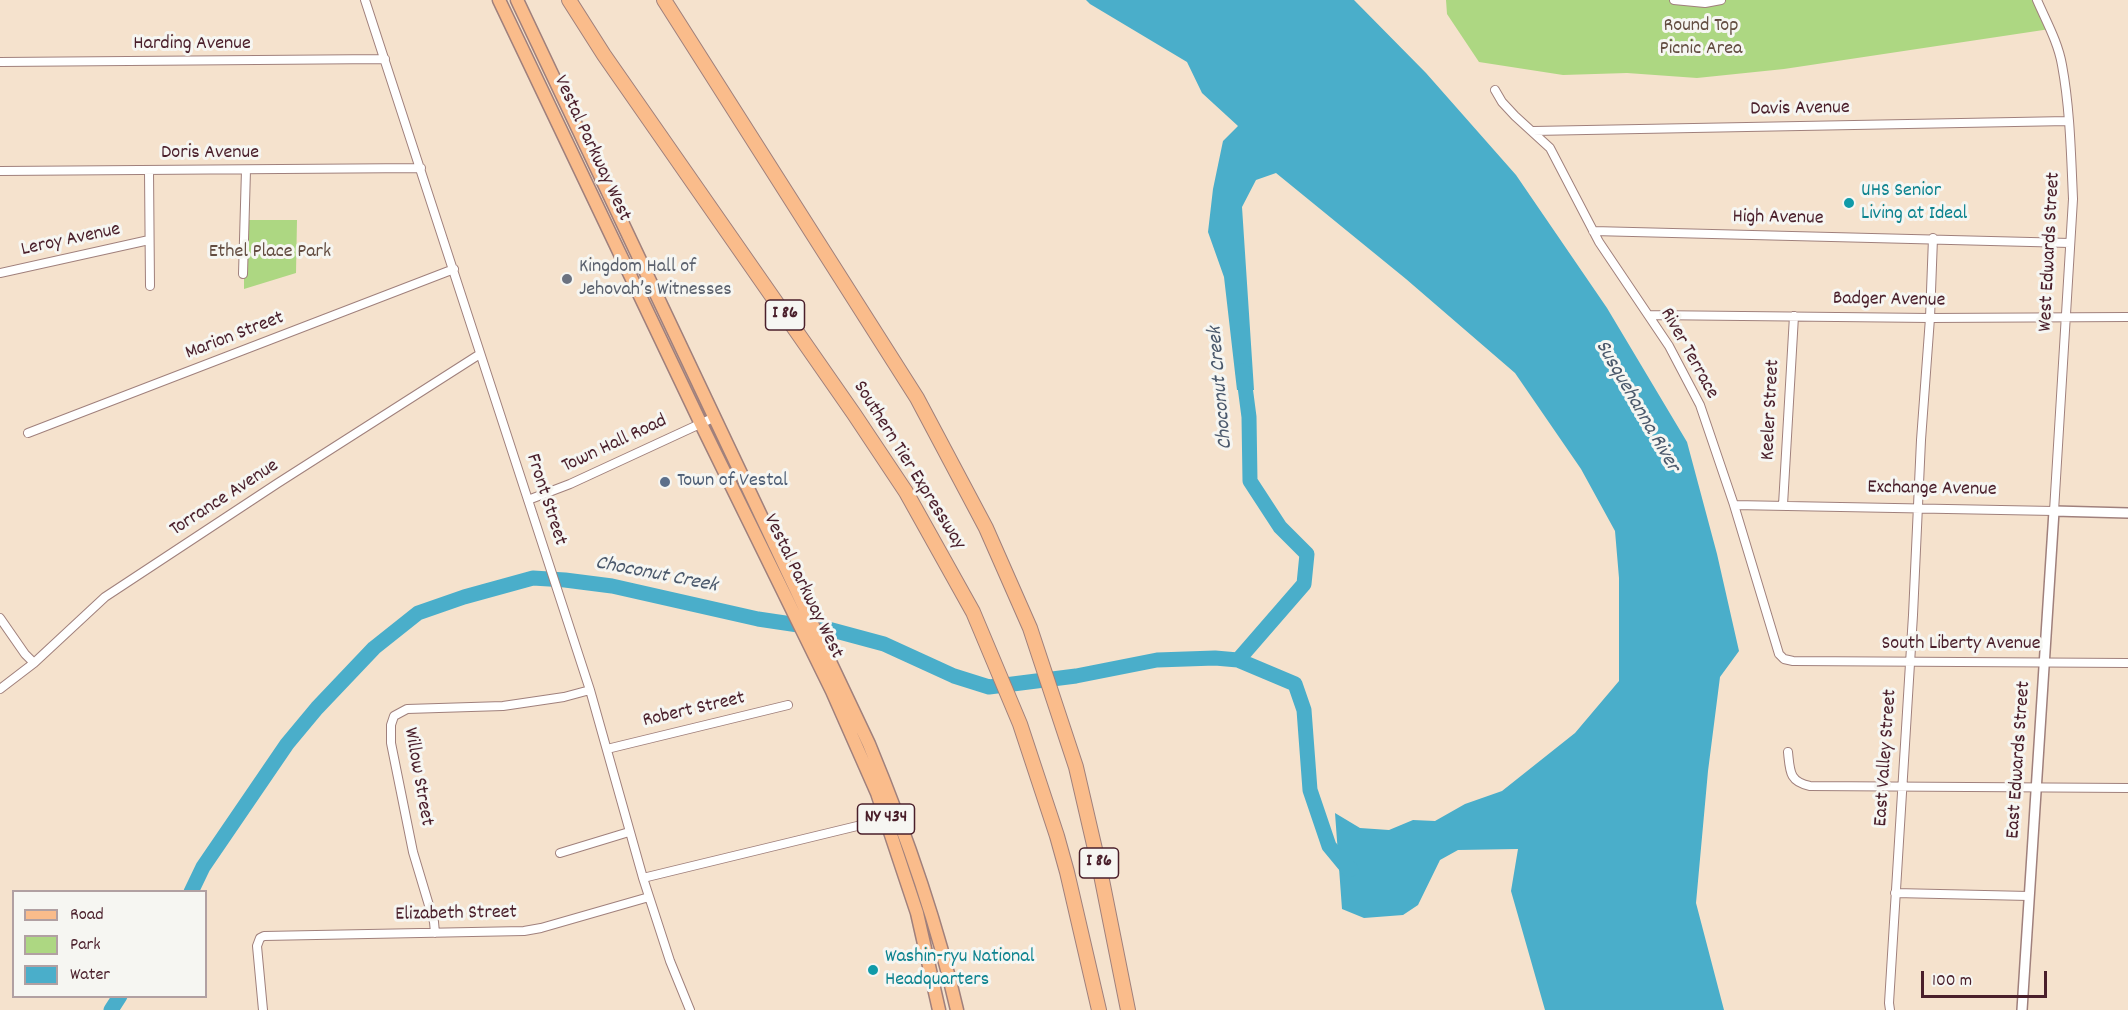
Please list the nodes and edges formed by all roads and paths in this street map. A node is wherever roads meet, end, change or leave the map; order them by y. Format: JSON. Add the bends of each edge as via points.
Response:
{"nodes":[{"id":1,"x":365,"y":0,"type":"edge"},
{"id":2,"x":499,"y":0,"type":"edge"},
{"id":3,"x":517,"y":0,"type":"edge"},
{"id":4,"x":569,"y":0,"type":"edge"},
{"id":5,"x":664,"y":0,"type":"edge"},
{"id":6,"x":1674,"y":0,"type":"edge"},
{"id":7,"x":1721,"y":0,"type":"edge"},
{"id":8,"x":2037,"y":0,"type":"edge"},
{"id":9,"x":385,"y":59,"type":"junction"},
{"id":10,"x":0,"y":62,"type":"edge"},
{"id":11,"x":1495,"y":90,"type":"dead end"},
{"id":12,"x":2068,"y":121,"type":"junction"},
{"id":13,"x":1533,"y":131,"type":"junction"},
{"id":14,"x":421,"y":168,"type":"junction"},
{"id":15,"x":246,"y":170,"type":"junction"},
{"id":16,"x":0,"y":171,"type":"edge"},
{"id":17,"x":149,"y":171,"type":"junction"},
{"id":18,"x":1593,"y":231,"type":"junction"},
{"id":19,"x":1933,"y":238,"type":"junction"},
{"id":20,"x":149,"y":240,"type":"junction"},
{"id":21,"x":2070,"y":243,"type":"junction"},
{"id":22,"x":454,"y":269,"type":"junction"},
{"id":23,"x":0,"y":273,"type":"edge"},
{"id":24,"x":243,"y":274,"type":"dead end"},
{"id":25,"x":150,"y":286,"type":"dead end"},
{"id":26,"x":1649,"y":315,"type":"junction"},
{"id":27,"x":1794,"y":316,"type":"junction"},
{"id":28,"x":2128,"y":317,"type":"edge"},
{"id":29,"x":1930,"y":318,"type":"junction"},
{"id":30,"x":2065,"y":318,"type":"junction"},
{"id":31,"x":480,"y":354,"type":"junction"},
{"id":32,"x":715,"y":417,"type":"junction"},
{"id":33,"x":701,"y":424,"type":"junction"},
{"id":34,"x":28,"y":433,"type":"dead end"},
{"id":35,"x":528,"y":500,"type":"junction"},
{"id":36,"x":1734,"y":504,"type":"junction"},
{"id":37,"x":1783,"y":505,"type":"junction"},
{"id":38,"x":1918,"y":508,"type":"junction"},
{"id":39,"x":2054,"y":511,"type":"junction"},
{"id":40,"x":2128,"y":513,"type":"edge"},
{"id":41,"x":0,"y":618,"type":"edge"},
{"id":42,"x":1793,"y":661,"type":"joint"},
{"id":43,"x":1910,"y":661,"type":"junction"},
{"id":44,"x":2044,"y":662,"type":"junction"},
{"id":45,"x":34,"y":663,"type":"junction"},
{"id":46,"x":2128,"y":663,"type":"edge"},
{"id":47,"x":0,"y":688,"type":"edge"},
{"id":48,"x":590,"y":690,"type":"junction"},
{"id":49,"x":788,"y":705,"type":"dead end"},
{"id":50,"x":607,"y":748,"type":"junction"},
{"id":51,"x":1788,"y":752,"type":"dead end"},
{"id":52,"x":1902,"y":787,"type":"junction"},
{"id":53,"x":2036,"y":788,"type":"junction"},
{"id":54,"x":2128,"y":788,"type":"edge"},
{"id":55,"x":886,"y":819,"type":"junction"},
{"id":56,"x":629,"y":832,"type":"junction"},
{"id":57,"x":560,"y":853,"type":"dead end"},
{"id":58,"x":643,"y":878,"type":"junction"},
{"id":59,"x":1895,"y":893,"type":"junction"},
{"id":60,"x":2029,"y":896,"type":"junction"},
{"id":61,"x":649,"y":897,"type":"junction"},
{"id":62,"x":435,"y":933,"type":"junction"},
{"id":63,"x":263,"y":1010,"type":"edge"},
{"id":64,"x":690,"y":1010,"type":"edge"},
{"id":65,"x":939,"y":1010,"type":"edge"},
{"id":66,"x":957,"y":1010,"type":"edge"},
{"id":67,"x":1099,"y":1010,"type":"edge"},
{"id":68,"x":1128,"y":1010,"type":"edge"},
{"id":69,"x":1890,"y":1010,"type":"edge"},
{"id":70,"x":2022,"y":1010,"type":"edge"}],
"edges":[{"from":1,"to":9,"type":"street","name":"Front Street"},
{"from":2,"to":33,"type":"main road","name":"Vestal Parkway West","number":"NY 434"},
{"from":3,"to":32,"type":"main road","name":"Vestal Parkway West","number":"NY 434"},
{"from":4,"to":67,"type":"highway","name":"Southern Tier Expressway","number":"I 86","via":[[906,492],[973,612],[1020,724],[1067,872]]},
{"from":5,"to":68,"type":"highway","name":"Southern Tier Expressway","number":"I 86","via":[[917,398],[986,528],[1030,628],[1076,767]]},
{"from":6,"to":7,"type":"street"},
{"from":8,"to":12,"type":"street","name":"West Edwards Street","via":[[2062,64]]},
{"from":9,"to":10,"type":"street","name":"Harding Avenue"},
{"from":9,"to":14,"type":"street","name":"Front Street"},
{"from":11,"to":13,"type":"street","name":"River Terrace","via":[[1502,102]]},
{"from":12,"to":13,"type":"street","name":"Davis Avenue"},
{"from":12,"to":21,"type":"street","name":"West Edwards Street","via":[[2073,199]]},
{"from":13,"to":18,"type":"street","name":"River Terrace","via":[[1550,148]]},
{"from":14,"to":15,"type":"street","name":"Doris Avenue"},
{"from":14,"to":22,"type":"street","name":"Front Street"},
{"from":15,"to":17,"type":"street","name":"Doris Avenue"},
{"from":15,"to":24,"type":"street"},
{"from":16,"to":17,"type":"street","name":"Doris Avenue"},
{"from":17,"to":20,"type":"street"},
{"from":18,"to":19,"type":"street","name":"High Avenue"},
{"from":18,"to":26,"type":"street","name":"River Terrace"},
{"from":19,"to":21,"type":"street","name":"High Avenue"},
{"from":19,"to":29,"type":"street","name":"East Valley Street"},
{"from":20,"to":23,"type":"street","name":"Leroy Avenue"},
{"from":20,"to":25,"type":"street"},
{"from":21,"to":30,"type":"street","name":"West Edwards Street"},
{"from":22,"to":31,"type":"street","name":"Front Street"},
{"from":22,"to":34,"type":"street","name":"Marion Street"},
{"from":26,"to":27,"type":"street","name":"Badger Avenue"},
{"from":26,"to":36,"type":"street","name":"River Terrace","via":[[1700,405]]},
{"from":27,"to":29,"type":"street","name":"Badger Avenue"},
{"from":27,"to":37,"type":"street","name":"Keeler Street"},
{"from":28,"to":30,"type":"street","name":"Badger Avenue"},
{"from":29,"to":30,"type":"street","name":"Badger Avenue"},
{"from":29,"to":38,"type":"street","name":"East Valley Street"},
{"from":30,"to":39,"type":"street","name":"West Edwards Street"},
{"from":31,"to":35,"type":"street","name":"Front Street"},
{"from":31,"to":45,"type":"street","name":"Torrance Avenue","via":[[105,597]]},
{"from":32,"to":33,"type":"street","name":"Town Hall Road"},
{"from":32,"to":66,"type":"main road","name":"Vestal Parkway West","number":"NY 434","via":[[895,807],[942,948]]},
{"from":33,"to":35,"type":"street","name":"Town Hall Road"},
{"from":33,"to":55,"type":"main road","name":"Vestal Parkway West","number":"NY 434","via":[[832,691]]},
{"from":35,"to":48,"type":"street","name":"Front Street"},
{"from":36,"to":37,"type":"street","name":"Exchange Avenue"},
{"from":36,"to":42,"type":"street","name":"River Terrace","via":[[1777,651],[1784,659]]},
{"from":37,"to":38,"type":"street","name":"Exchange Avenue"},
{"from":38,"to":39,"type":"street","name":"Exchange Avenue"},
{"from":38,"to":43,"type":"street","name":"East Valley Street"},
{"from":39,"to":40,"type":"street","name":"Exchange Avenue"},
{"from":39,"to":44,"type":"street","name":"East Edwards Street"},
{"from":41,"to":45,"type":"street"},
{"from":42,"to":43,"type":"street","name":"South Liberty Avenue"},
{"from":43,"to":44,"type":"street","name":"South Liberty Avenue"},
{"from":43,"to":52,"type":"street","name":"East Valley Street"},
{"from":44,"to":46,"type":"street","name":"South Liberty Avenue"},
{"from":44,"to":53,"type":"street","name":"East Edwards Street"},
{"from":45,"to":47,"type":"street","name":"Torrance Avenue"},
{"from":48,"to":50,"type":"street","name":"Front Street"},
{"from":48,"to":62,"type":"street","name":"Willow Street","via":[[503,706],[414,708],[394,716],[391,743],[413,852]]},
{"from":49,"to":50,"type":"street","name":"Robert Street"},
{"from":50,"to":56,"type":"street","name":"Front Street"},
{"from":51,"to":52,"type":"street","via":[[1790,771],[1800,784]]},
{"from":52,"to":53,"type":"street"},
{"from":52,"to":59,"type":"street","name":"East Valley Street"},
{"from":53,"to":54,"type":"street"},
{"from":53,"to":60,"type":"street","name":"East Edwards Street"},
{"from":55,"to":58,"type":"street"},
{"from":55,"to":65,"type":"main road","name":"Vestal Parkway West","number":"NY 434","via":[[917,913]]},
{"from":56,"to":57,"type":"street"},
{"from":56,"to":58,"type":"street","name":"Front Street"},
{"from":58,"to":61,"type":"street","name":"Front Street"},
{"from":59,"to":60,"type":"street"},
{"from":59,"to":69,"type":"street","name":"East Valley Street"},
{"from":60,"to":70,"type":"street","name":"East Edwards Street"},
{"from":61,"to":62,"type":"street","name":"Elizabeth Street","via":[[524,931]]},
{"from":61,"to":64,"type":"street","name":"Front Street"},
{"from":62,"to":63,"type":"street","name":"Elizabeth Street","via":[[264,936],[257,946]]}]}
